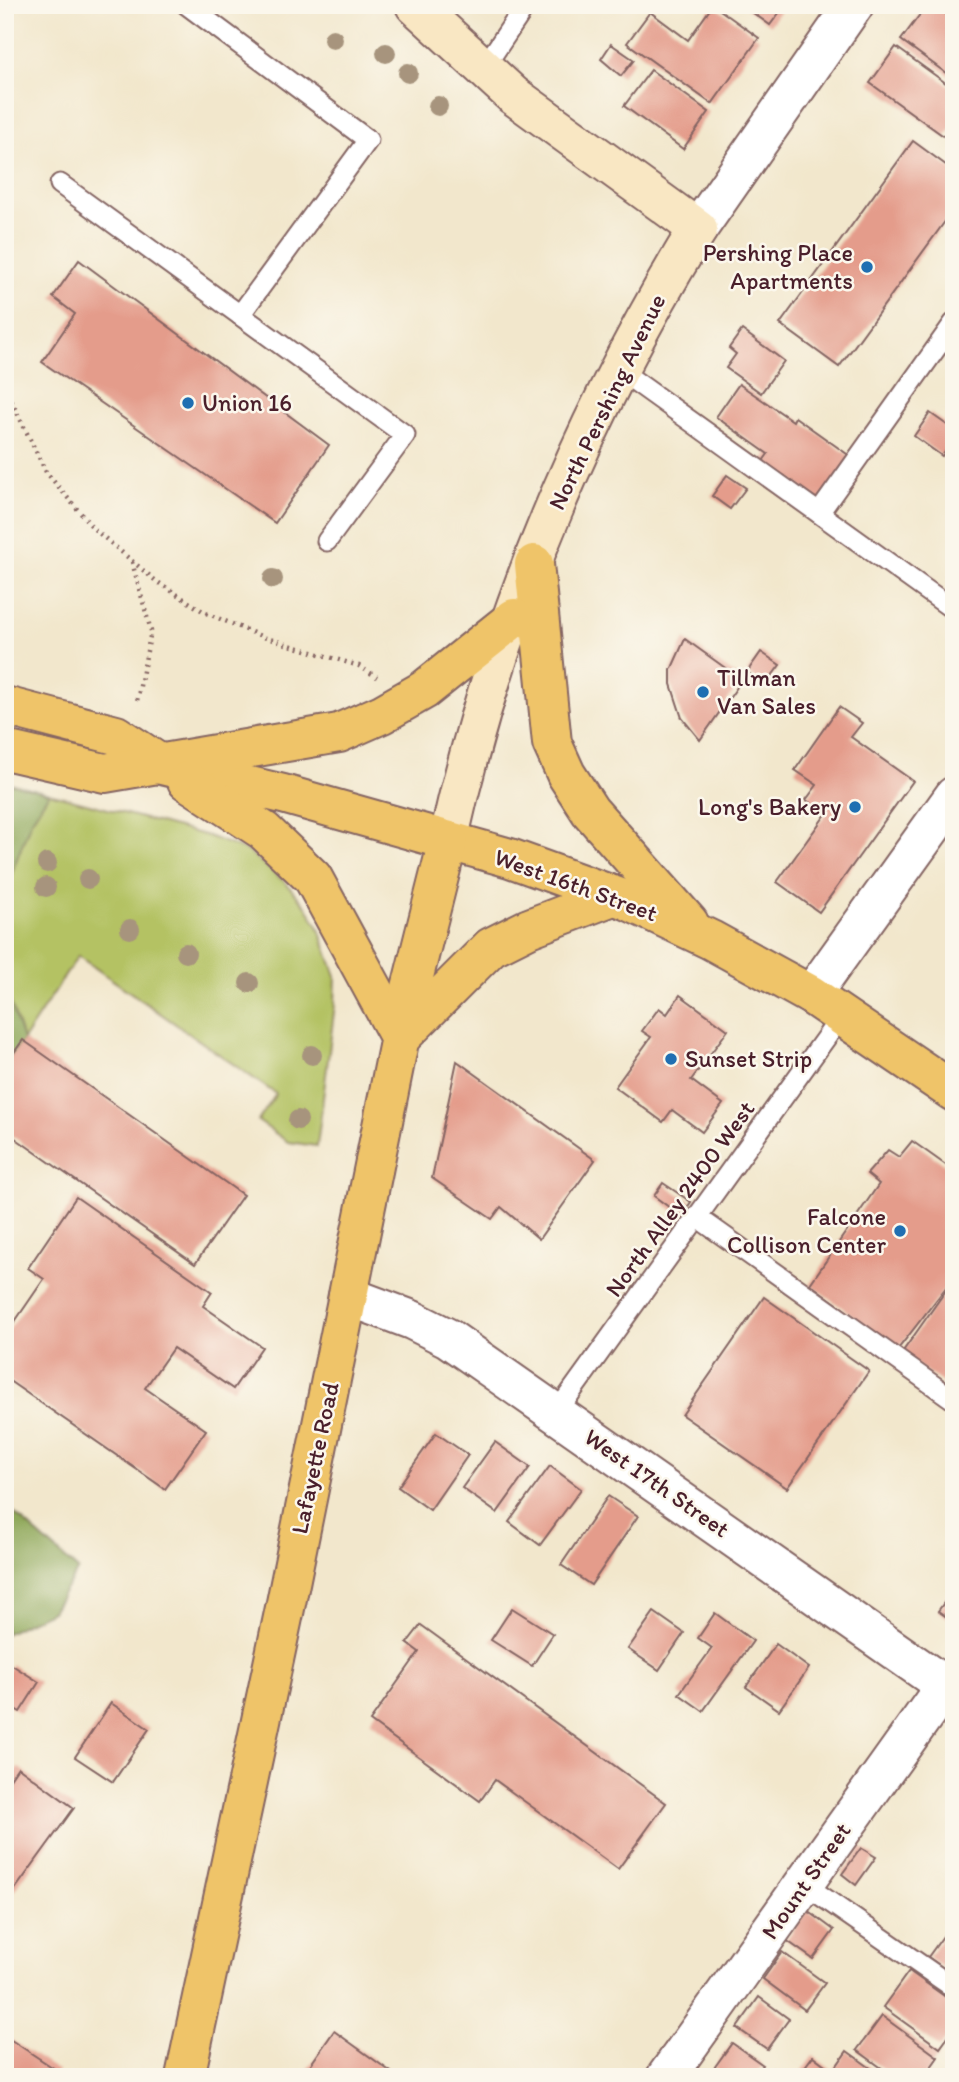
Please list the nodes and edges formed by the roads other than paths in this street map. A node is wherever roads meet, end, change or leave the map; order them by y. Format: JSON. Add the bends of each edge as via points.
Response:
{"nodes":[{"id":1,"x":415,"y":5,"type":"edge"},
{"id":2,"x":526,"y":5,"type":"edge"},
{"id":3,"x":855,"y":5,"type":"edge"},
{"id":4,"x":189,"y":6,"type":"edge"},
{"id":5,"x":483,"y":69,"type":"junction"},
{"id":6,"x":60,"y":184,"type":"dead end"},
{"id":7,"x":698,"y":229,"type":"junction"},
{"id":8,"x":240,"y":315,"type":"junction"},
{"id":9,"x":954,"y":323,"type":"edge"},
{"id":10,"x":618,"y":369,"type":"junction"},
{"id":11,"x":819,"y":513,"type":"junction"},
{"id":12,"x":327,"y":541,"type":"dead end"},
{"id":13,"x":534,"y":565,"type":"junction"},
{"id":14,"x":954,"y":610,"type":"edge"},
{"id":15,"x":513,"y":618,"type":"junction"},
{"id":16,"x":5,"y":706,"type":"edge"},
{"id":17,"x":23,"y":755,"type":"edge"},
{"id":18,"x":162,"y":765,"type":"junction"},
{"id":19,"x":954,"y":796,"type":"edge"},
{"id":20,"x":447,"y":841,"type":"junction"},
{"id":21,"x":613,"y":896,"type":"junction"},
{"id":22,"x":697,"y":933,"type":"junction"},
{"id":23,"x":827,"y":1004,"type":"junction"},
{"id":24,"x":400,"y":1038,"type":"junction"},
{"id":25,"x":954,"y":1091,"type":"edge"},
{"id":26,"x":697,"y":1217,"type":"junction"},
{"id":27,"x":348,"y":1296,"type":"junction"},
{"id":28,"x":954,"y":1400,"type":"edge"},
{"id":29,"x":556,"y":1413,"type":"junction"},
{"id":30,"x":949,"y":1689,"type":"edge"},
{"id":31,"x":804,"y":1884,"type":"junction"},
{"id":32,"x":954,"y":1988,"type":"edge"},
{"id":33,"x":185,"y":2077,"type":"edge"},
{"id":34,"x":666,"y":2077,"type":"edge"}],
"edges":[{"from":1,"to":5,"type":"main road"},
{"from":2,"to":5,"type":"lane"},
{"from":3,"to":7,"type":"street","name":"North Pershing Avenue"},
{"from":4,"to":8,"type":"lane","via":[[368,140]]},
{"from":5,"to":7,"type":"main road"},
{"from":6,"to":8,"type":"lane"},
{"from":7,"to":10,"type":"main road","name":"North Pershing Avenue"},
{"from":8,"to":12,"type":"lane","via":[[405,435]]},
{"from":9,"to":11,"type":"lane"},
{"from":10,"to":11,"type":"lane"},
{"from":10,"to":13,"type":"main road","name":"North Pershing Avenue","via":[[557,497]]},
{"from":11,"to":14,"type":"lane"},
{"from":13,"to":15,"type":"main road","name":"North Pershing Avenue"},
{"from":13,"to":22,"type":"main road","via":[[552,743],[590,811]]},
{"from":15,"to":18,"type":"main road","via":[[424,690],[339,733]]},
{"from":15,"to":20,"type":"main road","name":"North Pershing Avenue","via":[[487,687]]},
{"from":16,"to":18,"type":"main road","name":"West 16th Street","via":[[116,735]]},
{"from":17,"to":18,"type":"main road","name":"West 16th Street","via":[[105,773]]},
{"from":18,"to":20,"type":"main road","name":"West 16th Street"},
{"from":18,"to":24,"type":"main road","via":[[264,831],[313,878]]},
{"from":19,"to":23,"type":"street"},
{"from":20,"to":21,"type":"main road","name":"West 16th Street","via":[[530,864]]},
{"from":20,"to":24,"type":"main road","name":"Lafayette Road"},
{"from":21,"to":22,"type":"main road","name":"West 16th Street"},
{"from":21,"to":24,"type":"main road","via":[[491,947]]},
{"from":22,"to":23,"type":"main road","name":"West 16th Street"},
{"from":23,"to":25,"type":"main road","name":"West 16th Street"},
{"from":23,"to":26,"type":"lane","name":"North Alley 2400 West"},
{"from":24,"to":27,"type":"main road","name":"Lafayette Road"},
{"from":26,"to":28,"type":"lane"},
{"from":26,"to":29,"type":"lane","name":"North Alley 2400 West"},
{"from":27,"to":29,"type":"street","name":"West 17th Street","via":[[430,1328]]},
{"from":27,"to":33,"type":"main road","name":"Lafayette Road"},
{"from":29,"to":30,"type":"street","name":"West 17th Street"},
{"from":30,"to":31,"type":"street","name":"Mount Street"},
{"from":31,"to":32,"type":"lane"},
{"from":31,"to":34,"type":"street","name":"Mount Street"}]}
